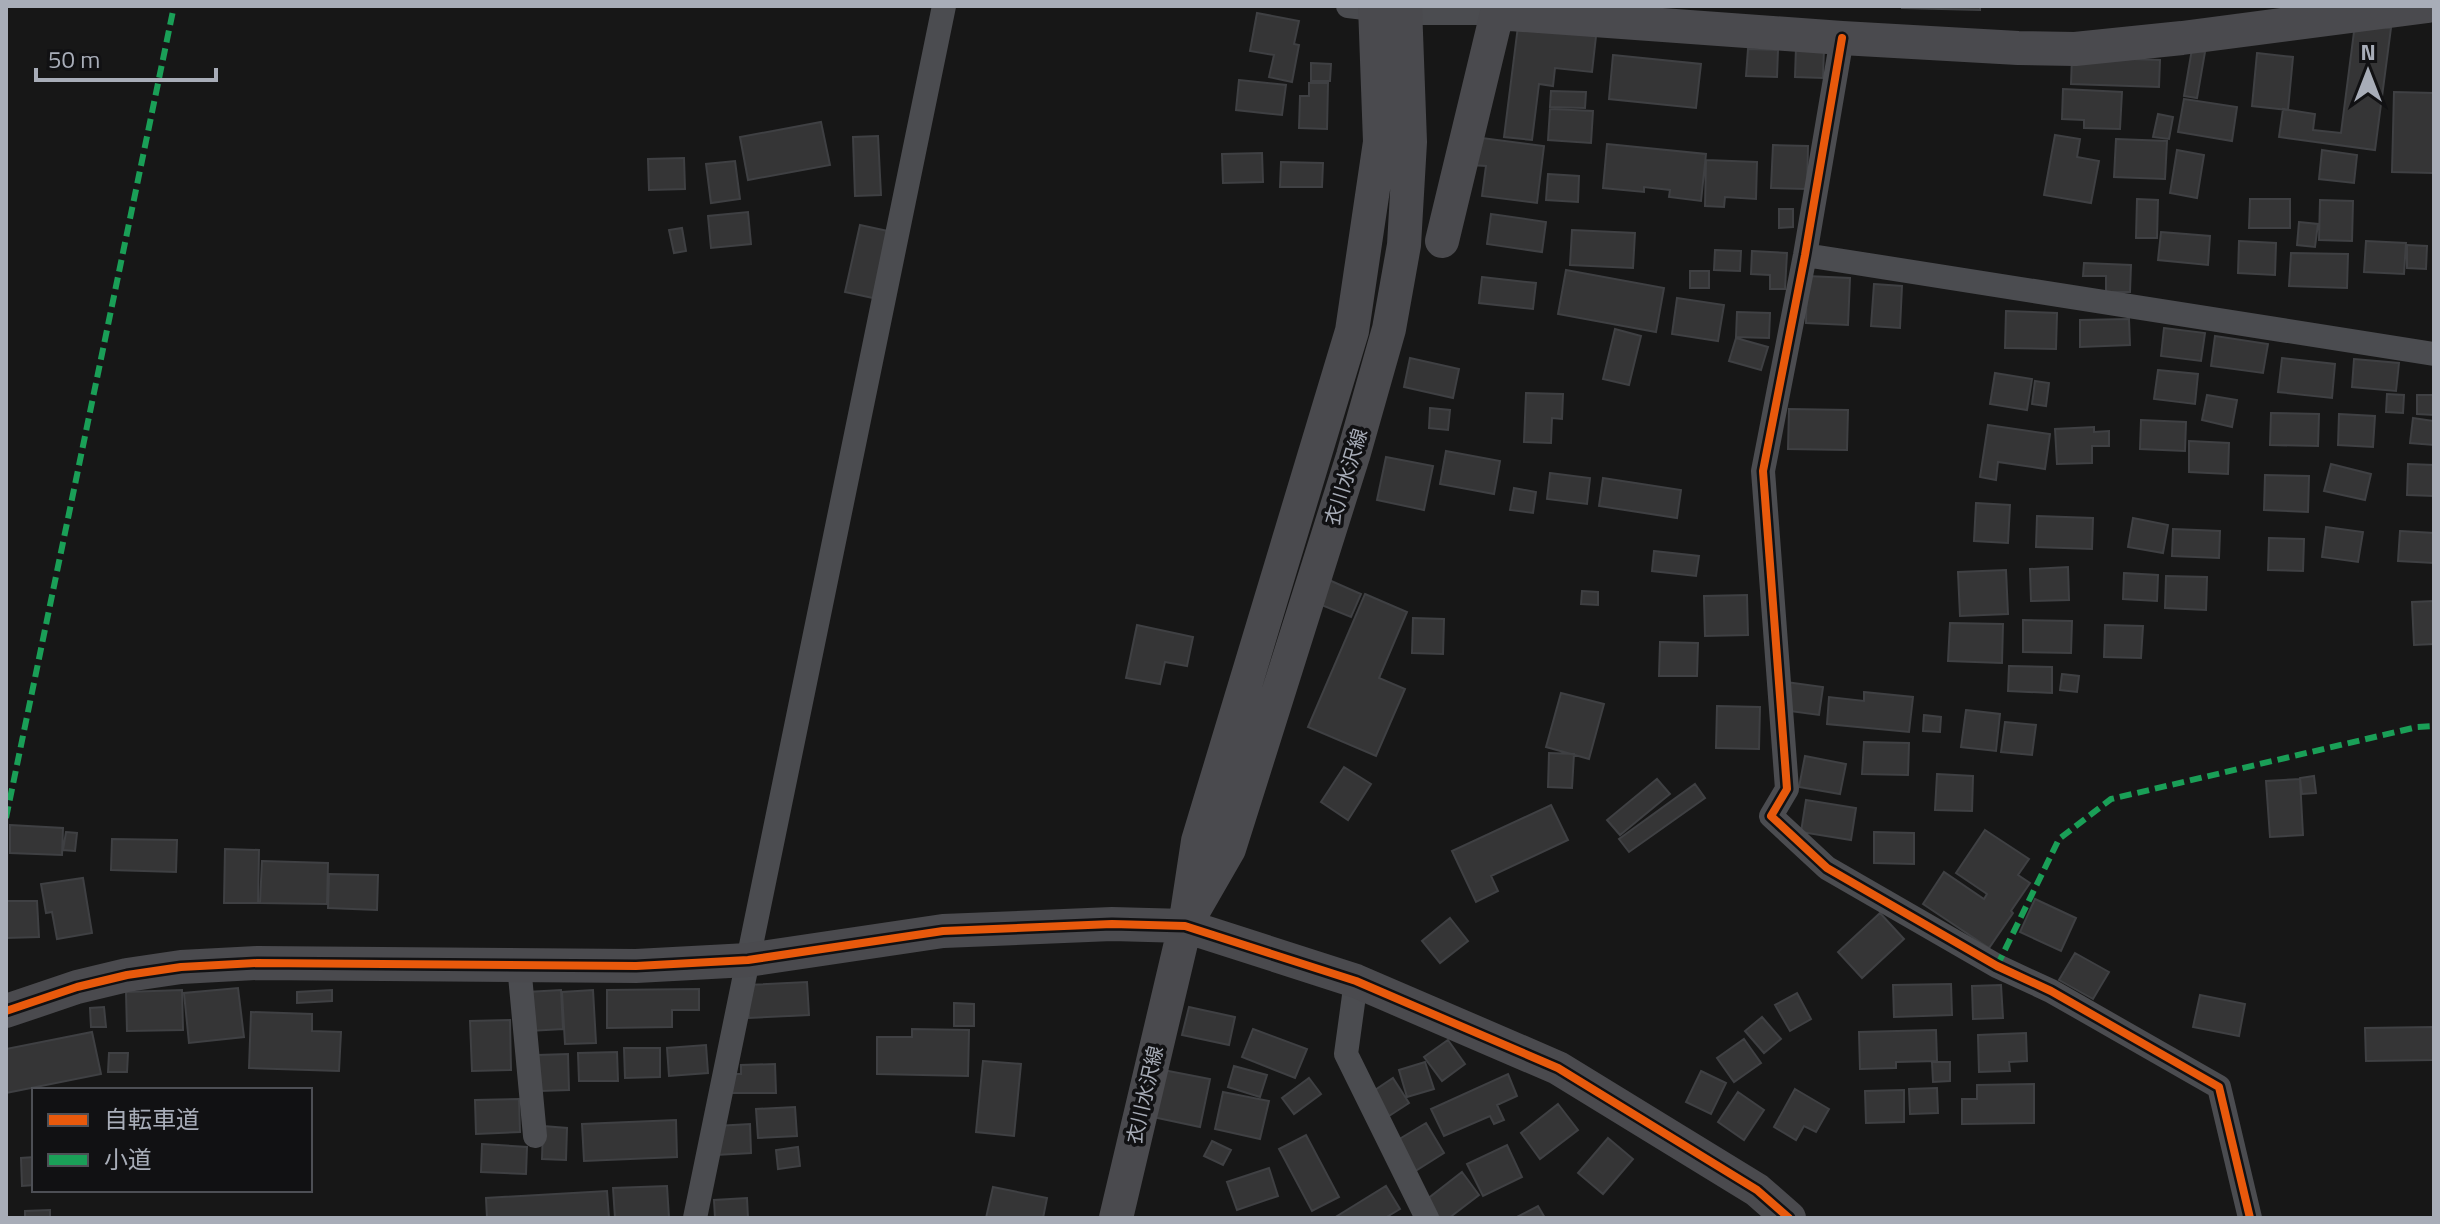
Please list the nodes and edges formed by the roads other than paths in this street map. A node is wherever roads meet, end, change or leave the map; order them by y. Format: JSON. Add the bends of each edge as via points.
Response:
{"nodes":[{"id":1,"x":944,"y":6,"type":"edge"},
{"id":2,"x":2413,"y":7,"type":"edge"},
{"id":3,"x":1382,"y":8,"type":"edge"},
{"id":4,"x":1499,"y":10,"type":"edge"},
{"id":5,"x":1842,"y":38,"type":"junction"},
{"id":6,"x":1442,"y":241,"type":"dead end"},
{"id":7,"x":1805,"y":255,"type":"junction"},
{"id":8,"x":2434,"y":354,"type":"edge"},
{"id":9,"x":1185,"y":926,"type":"junction"},
{"id":10,"x":748,"y":960,"type":"junction"},
{"id":11,"x":519,"y":965,"type":"junction"},
{"id":12,"x":1356,"y":981,"type":"junction"},
{"id":13,"x":6,"y":1011,"type":"edge"},
{"id":14,"x":535,"y":1136,"type":"dead end"},
{"id":15,"x":695,"y":1218,"type":"edge"},
{"id":16,"x":1116,"y":1218,"type":"edge"},
{"id":17,"x":1427,"y":1218,"type":"edge"},
{"id":18,"x":1789,"y":1218,"type":"edge"},
{"id":19,"x":2250,"y":1218,"type":"edge"}],
"edges":[{"from":1,"to":10,"type":"street"},
{"from":2,"to":5,"type":"street","via":[[2075,49]]},
{"from":3,"to":4,"type":"street"},
{"from":3,"to":9,"type":"street","name":"衣川水沢線","via":[[1380,142],[1352,331],[1198,841]]},
{"from":4,"to":5,"type":"street"},
{"from":4,"to":6,"type":"street"},
{"from":5,"to":7,"type":"street"},
{"from":7,"to":8,"type":"street"},
{"from":7,"to":19,"type":"street","via":[[1763,471],[1787,789],[1771,816],[1827,868],[2219,1087]]},
{"from":9,"to":10,"type":"street","via":[[943,931]]},
{"from":9,"to":12,"type":"street"},
{"from":9,"to":16,"type":"street","name":"衣川水沢線"},
{"from":10,"to":11,"type":"street"},
{"from":10,"to":15,"type":"street"},
{"from":11,"to":13,"type":"street","via":[[181,967],[77,987]]},
{"from":11,"to":14,"type":"street"},
{"from":12,"to":17,"type":"street","via":[[1346,1054]]},
{"from":12,"to":18,"type":"street","via":[[1558,1068],[1757,1190]]}]}
